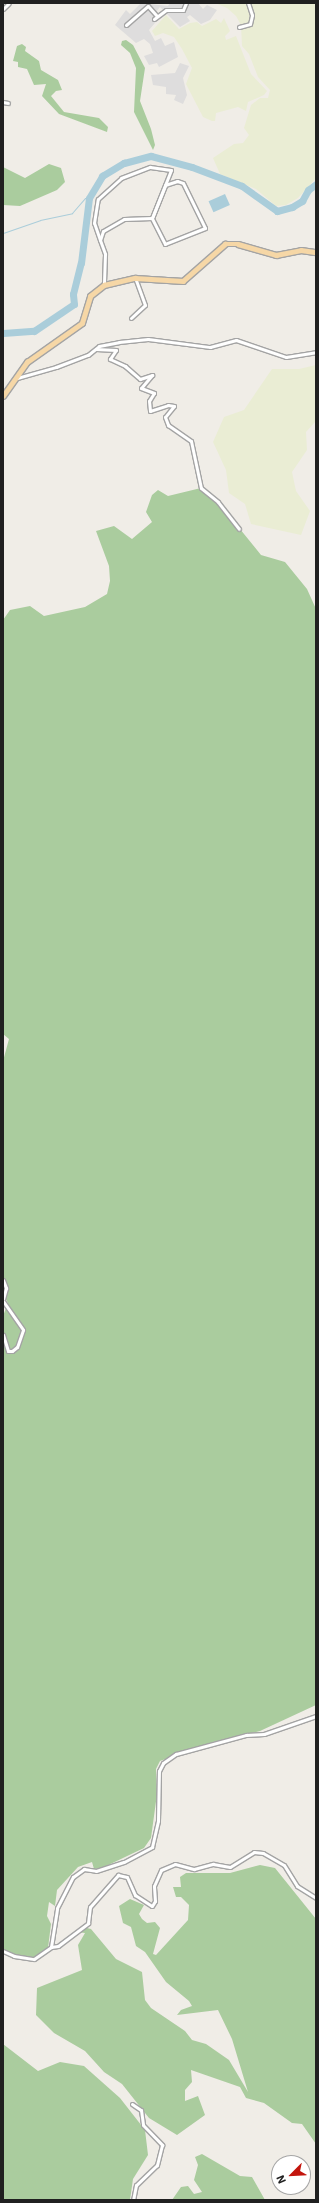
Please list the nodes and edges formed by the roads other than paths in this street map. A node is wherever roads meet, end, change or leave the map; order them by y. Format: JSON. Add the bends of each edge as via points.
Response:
{"nodes":[{"id":1,"x":9,"y":3,"type":"edge"},
{"id":2,"x":186,"y":3,"type":"edge"},
{"id":3,"x":248,"y":3,"type":"edge"},
{"id":4,"x":3,"y":9,"type":"edge"},
{"id":5,"x":157,"y":16,"type":"junction"},
{"id":6,"x":154,"y":19,"type":"dead end"},
{"id":7,"x":126,"y":25,"type":"dead end"},
{"id":8,"x":239,"y":27,"type":"dead end"},
{"id":9,"x":3,"y":102,"type":"edge"},
{"id":10,"x":8,"y":103,"type":"dead end"},
{"id":11,"x":152,"y":218,"type":"junction"},
{"id":12,"x":100,"y":240,"type":"junction"},
{"id":13,"x":316,"y":252,"type":"edge"},
{"id":14,"x":135,"y":278,"type":"junction"},
{"id":15,"x":104,"y":285,"type":"junction"},
{"id":16,"x":131,"y":318,"type":"dead end"},
{"id":17,"x":96,"y":349,"type":"junction"},
{"id":18,"x":316,"y":352,"type":"edge"},
{"id":19,"x":17,"y":378,"type":"junction"},
{"id":20,"x":3,"y":396,"type":"edge"},
{"id":21,"x":239,"y":529,"type":"dead end"},
{"id":22,"x":3,"y":1280,"type":"edge"},
{"id":23,"x":3,"y":1300,"type":"edge"},
{"id":24,"x":3,"y":1335,"type":"edge"},
{"id":25,"x":316,"y":1716,"type":"edge"},
{"id":26,"x":316,"y":1898,"type":"edge"},
{"id":27,"x":51,"y":1947,"type":"junction"},
{"id":28,"x":3,"y":1951,"type":"edge"},
{"id":29,"x":132,"y":2104,"type":"dead end"},
{"id":30,"x":133,"y":2200,"type":"edge"}],
"edges":[{"from":1,"to":4,"type":"street"},
{"from":2,"to":5,"type":"street","via":[[183,10],[166,10]]},
{"from":3,"to":8,"type":"street","via":[[250,24]]},
{"from":5,"to":6,"type":"street"},
{"from":5,"to":7,"type":"street","via":[[148,6]]},
{"from":9,"to":10,"type":"street"},
{"from":11,"to":11,"type":"street","via":[[165,185],[177,181],[183,183],[205,228],[165,244]]},
{"from":11,"to":12,"type":"street","via":[[124,219],[103,231]]},
{"from":11,"to":12,"type":"street","via":[[171,170],[150,167],[121,178],[98,199],[94,222]]},
{"from":12,"to":15,"type":"street","via":[[104,254]]},
{"from":13,"to":14,"type":"main road","via":[[301,250],[276,255],[238,244],[226,244],[182,281]]},
{"from":14,"to":15,"type":"main road"},
{"from":14,"to":16,"type":"street","via":[[144,305]]},
{"from":15,"to":19,"type":"main road","via":[[90,296],[82,323],[27,362]]},
{"from":17,"to":18,"type":"street","via":[[107,343],[148,339],[210,347],[236,340],[286,357]]},
{"from":17,"to":19,"type":"street","via":[[56,367]]},
{"from":17,"to":21,"type":"street","via":[[116,350],[110,359],[125,366],[140,379],[152,375],[141,388],[154,393],[149,401],[150,411],[168,405],[174,406],[165,417],[168,425],[191,441],[201,488],[218,502]]},
{"from":19,"to":20,"type":"main road"},
{"from":22,"to":23,"type":"street","via":[[6,1288]]},
{"from":23,"to":24,"type":"street","via":[[23,1330],[17,1347],[12,1351],[8,1351]]},
{"from":25,"to":27,"type":"street","via":[[264,1734],[246,1735],[176,1754],[163,1763],[159,1771],[158,1821],[152,1847],[124,1862],[96,1871],[84,1869],[73,1877],[57,1908]]},
{"from":26,"to":27,"type":"street","via":[[297,1886],[284,1865],[263,1853],[254,1852],[230,1867],[213,1864],[194,1869],[179,1863],[170,1864],[159,1873],[152,1906],[135,1895],[127,1877],[118,1875],[90,1907],[88,1923],[58,1946]]},
{"from":27,"to":28,"type":"street","via":[[34,1959],[18,1957]]},
{"from":29,"to":30,"type":"street","via":[[141,2110],[144,2125],[162,2145],[157,2165],[136,2185]]}]}
